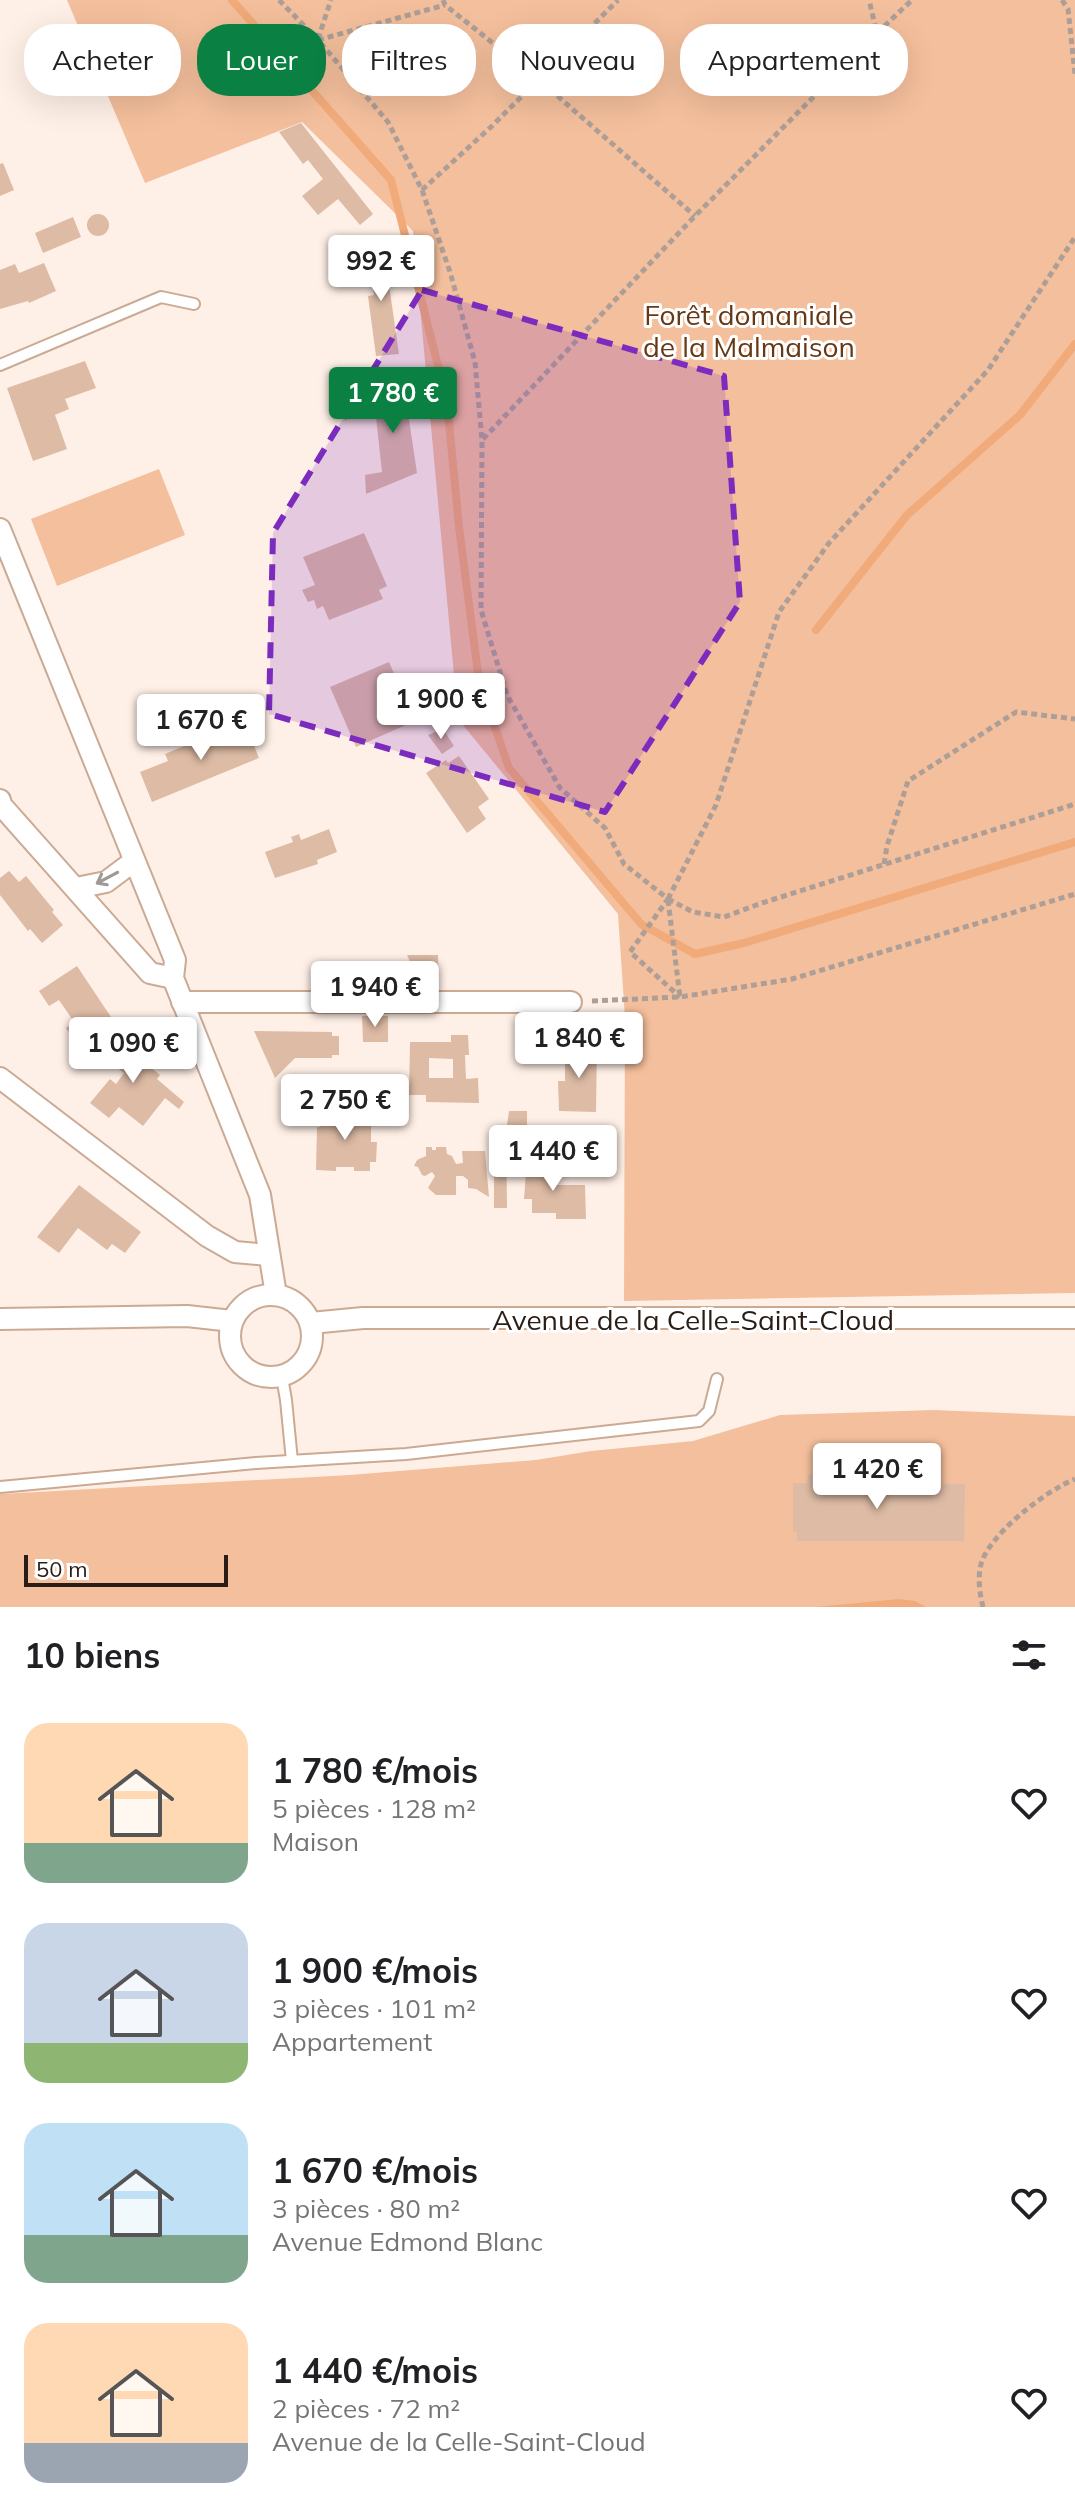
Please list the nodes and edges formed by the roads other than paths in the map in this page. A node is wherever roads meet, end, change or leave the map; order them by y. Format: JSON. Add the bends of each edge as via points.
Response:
{"nodes":[{"id":1,"x":194,"y":304,"type":"dead end"},
{"id":2,"x":0,"y":365,"type":"edge"},
{"id":3,"x":0,"y":529,"type":"edge"},
{"id":4,"x":0,"y":800,"type":"edge"},
{"id":5,"x":134,"y":861,"type":"junction"},
{"id":6,"x":70,"y":883,"type":"junction"},
{"id":7,"x":173,"y":978,"type":"junction"},
{"id":8,"x":182,"y":1002,"type":"junction"},
{"id":9,"x":571,"y":1002,"type":"road end"},
{"id":10,"x":0,"y":1078,"type":"edge"},
{"id":11,"x":268,"y":1255,"type":"junction"},
{"id":12,"x":276,"y":1295,"type":"junction"},
{"id":13,"x":1075,"y":1318,"type":"edge"},
{"id":14,"x":0,"y":1319,"type":"edge"},
{"id":15,"x":232,"y":1321,"type":"junction"},
{"id":16,"x":311,"y":1323,"type":"junction"},
{"id":17,"x":282,"y":1377,"type":"junction"},
{"id":18,"x":717,"y":1379,"type":"dead end"},
{"id":19,"x":292,"y":1461,"type":"junction"},
{"id":20,"x":0,"y":1487,"type":"edge"}],
"edges":[{"from":1,"to":2,"type":"lane","via":[[161,297]]},
{"from":3,"to":5,"type":"street"},
{"from":4,"to":6,"type":"street"},
{"from":5,"to":6,"type":"street","one_way":true,"via":[[106,882]]},
{"from":5,"to":7,"type":"street","via":[[175,960]]},
{"from":6,"to":7,"type":"street","via":[[150,973]]},
{"from":7,"to":8,"type":"street"},
{"from":8,"to":9,"type":"street"},
{"from":8,"to":11,"type":"street","via":[[260,1195]]},
{"from":10,"to":11,"type":"street","via":[[207,1236],[235,1252]]},
{"from":11,"to":12,"type":"street"},
{"from":12,"to":15,"type":"street","via":[[258,1296]]},
{"from":12,"to":16,"type":"street","via":[[291,1299]]},
{"from":13,"to":16,"type":"street","name":"Avenue de la Celle-Saint-Cloud","via":[[363,1318]]},
{"from":14,"to":15,"type":"street","via":[[187,1316]]},
{"from":15,"to":17,"type":"street","via":[[235,1356],[247,1370]]},
{"from":16,"to":17,"type":"street","via":[[308,1356]]},
{"from":17,"to":19,"type":"lane"},
{"from":18,"to":19,"type":"lane","via":[[709,1411],[699,1421],[406,1454]]},
{"from":19,"to":20,"type":"lane"}]}
